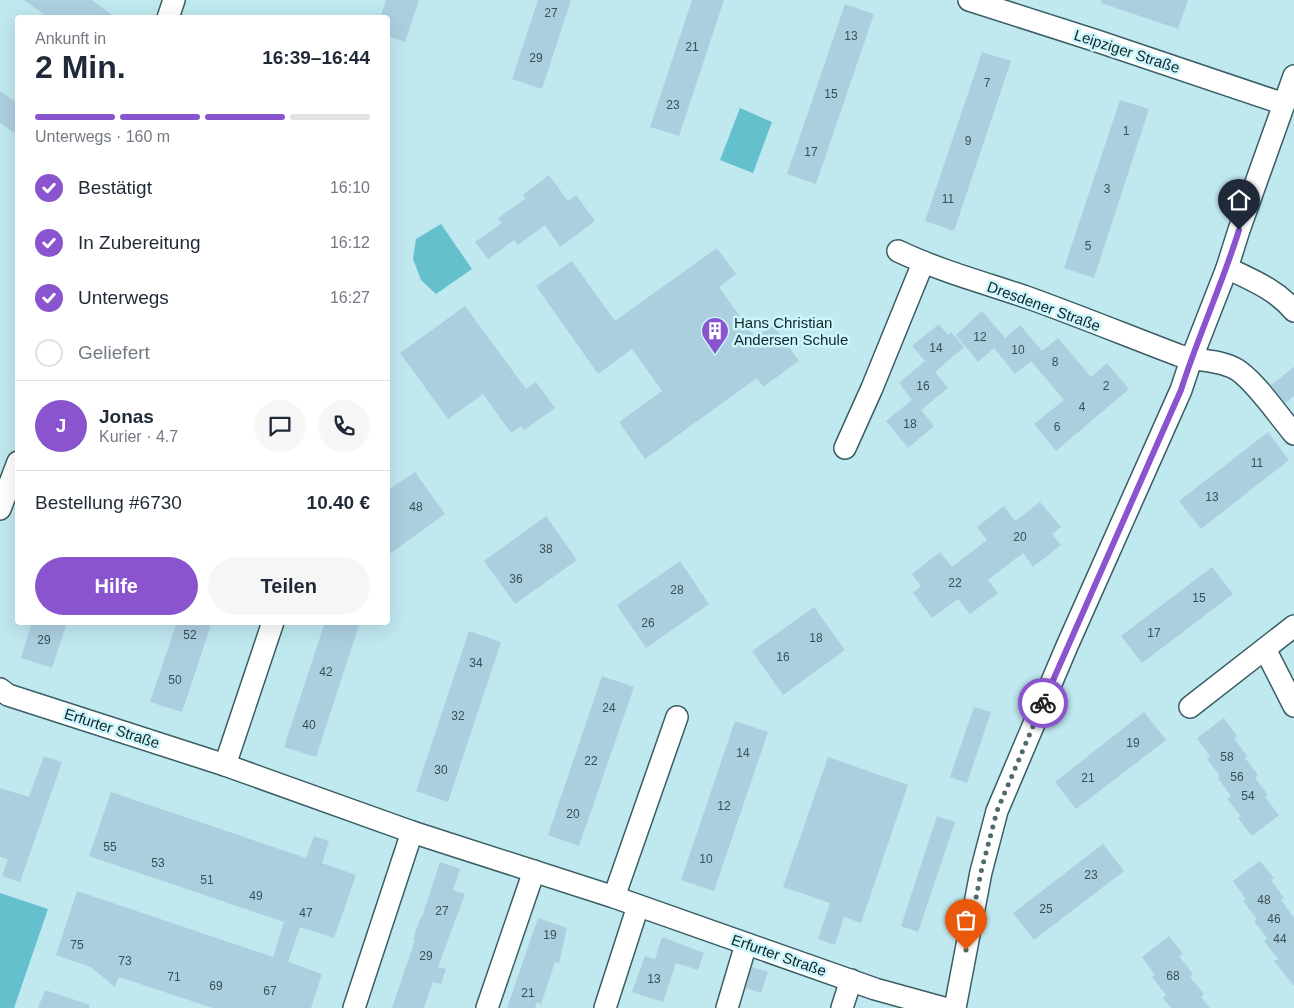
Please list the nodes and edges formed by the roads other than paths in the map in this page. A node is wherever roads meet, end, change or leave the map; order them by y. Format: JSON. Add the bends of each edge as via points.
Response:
{"nodes":[{"id":1,"x":174,"y":0,"type":"edge"},
{"id":2,"x":969,"y":0,"type":"edge"},
{"id":3,"x":169,"y":15,"type":"edge"},
{"id":4,"x":1294,"y":76,"type":"edge"},
{"id":5,"x":1284,"y":104,"type":"junction"},
{"id":6,"x":898,"y":251,"type":"dead end"},
{"id":7,"x":923,"y":263,"type":"junction"},
{"id":8,"x":1227,"y":268,"type":"junction"},
{"id":9,"x":1294,"y":311,"type":"edge"},
{"id":10,"x":1191,"y":360,"type":"junction"},
{"id":11,"x":1294,"y":434,"type":"edge"},
{"id":12,"x":845,"y":448,"type":"dead end"},
{"id":13,"x":15,"y":470,"type":"edge"},
{"id":14,"x":0,"y":508,"type":"edge"},
{"id":15,"x":272,"y":625,"type":"edge"},
{"id":16,"x":1294,"y":626,"type":"edge"},
{"id":17,"x":1265,"y":649,"type":"junction"},
{"id":18,"x":0,"y":689,"type":"edge"},
{"id":19,"x":1294,"y":706,"type":"edge"},
{"id":20,"x":1190,"y":707,"type":"dead end"},
{"id":21,"x":677,"y":718,"type":"dead end"},
{"id":22,"x":225,"y":765,"type":"junction"},
{"id":23,"x":412,"y":832,"type":"junction"},
{"id":24,"x":534,"y":871,"type":"junction"},
{"id":25,"x":614,"y":897,"type":"junction"},
{"id":26,"x":638,"y":906,"type":"junction"},
{"id":27,"x":746,"y":944,"type":"junction"},
{"id":28,"x":851,"y":980,"type":"junction"},
{"id":29,"x":354,"y":1008,"type":"edge"},
{"id":30,"x":487,"y":1008,"type":"edge"},
{"id":31,"x":605,"y":1008,"type":"edge"},
{"id":32,"x":726,"y":1008,"type":"edge"},
{"id":33,"x":842,"y":1008,"type":"edge"},
{"id":34,"x":944,"y":1008,"type":"edge"},
{"id":35,"x":955,"y":1008,"type":"edge"}],
"edges":[{"from":1,"to":3,"type":"street"},
{"from":2,"to":5,"type":"street","name":"Leipziger Straße"},
{"from":4,"to":5,"type":"street"},
{"from":5,"to":8,"type":"street"},
{"from":6,"to":7,"type":"street","name":"Dresdener Straße"},
{"from":7,"to":10,"type":"street","name":"Dresdener Straße","via":[[1029,298]]},
{"from":7,"to":12,"type":"street"},
{"from":8,"to":9,"type":"street","via":[[1266,287]]},
{"from":8,"to":10,"type":"street"},
{"from":10,"to":11,"type":"street","name":"Dresdener Straße","via":[[1228,364],[1240,372]]},
{"from":10,"to":35,"type":"street","via":[[1181,390],[997,811],[981,872]]},
{"from":13,"to":14,"type":"street"},
{"from":15,"to":22,"type":"street"},
{"from":16,"to":17,"type":"street"},
{"from":17,"to":19,"type":"street"},
{"from":17,"to":20,"type":"street"},
{"from":18,"to":22,"type":"street","name":"Erfurter Straße","via":[[8,695]]},
{"from":21,"to":25,"type":"street"},
{"from":22,"to":23,"type":"street","name":"Erfurter Straße"},
{"from":23,"to":24,"type":"street","name":"Erfurter Straße"},
{"from":23,"to":29,"type":"street"},
{"from":24,"to":25,"type":"street","name":"Erfurter Straße"},
{"from":24,"to":30,"type":"street"},
{"from":25,"to":26,"type":"street","name":"Erfurter Straße"},
{"from":26,"to":27,"type":"street","name":"Erfurter Straße"},
{"from":26,"to":31,"type":"street"},
{"from":27,"to":28,"type":"street","name":"Erfurter Straße"},
{"from":27,"to":32,"type":"street"},
{"from":28,"to":33,"type":"street"},
{"from":28,"to":34,"type":"street","name":"Erfurter Straße"}]}
